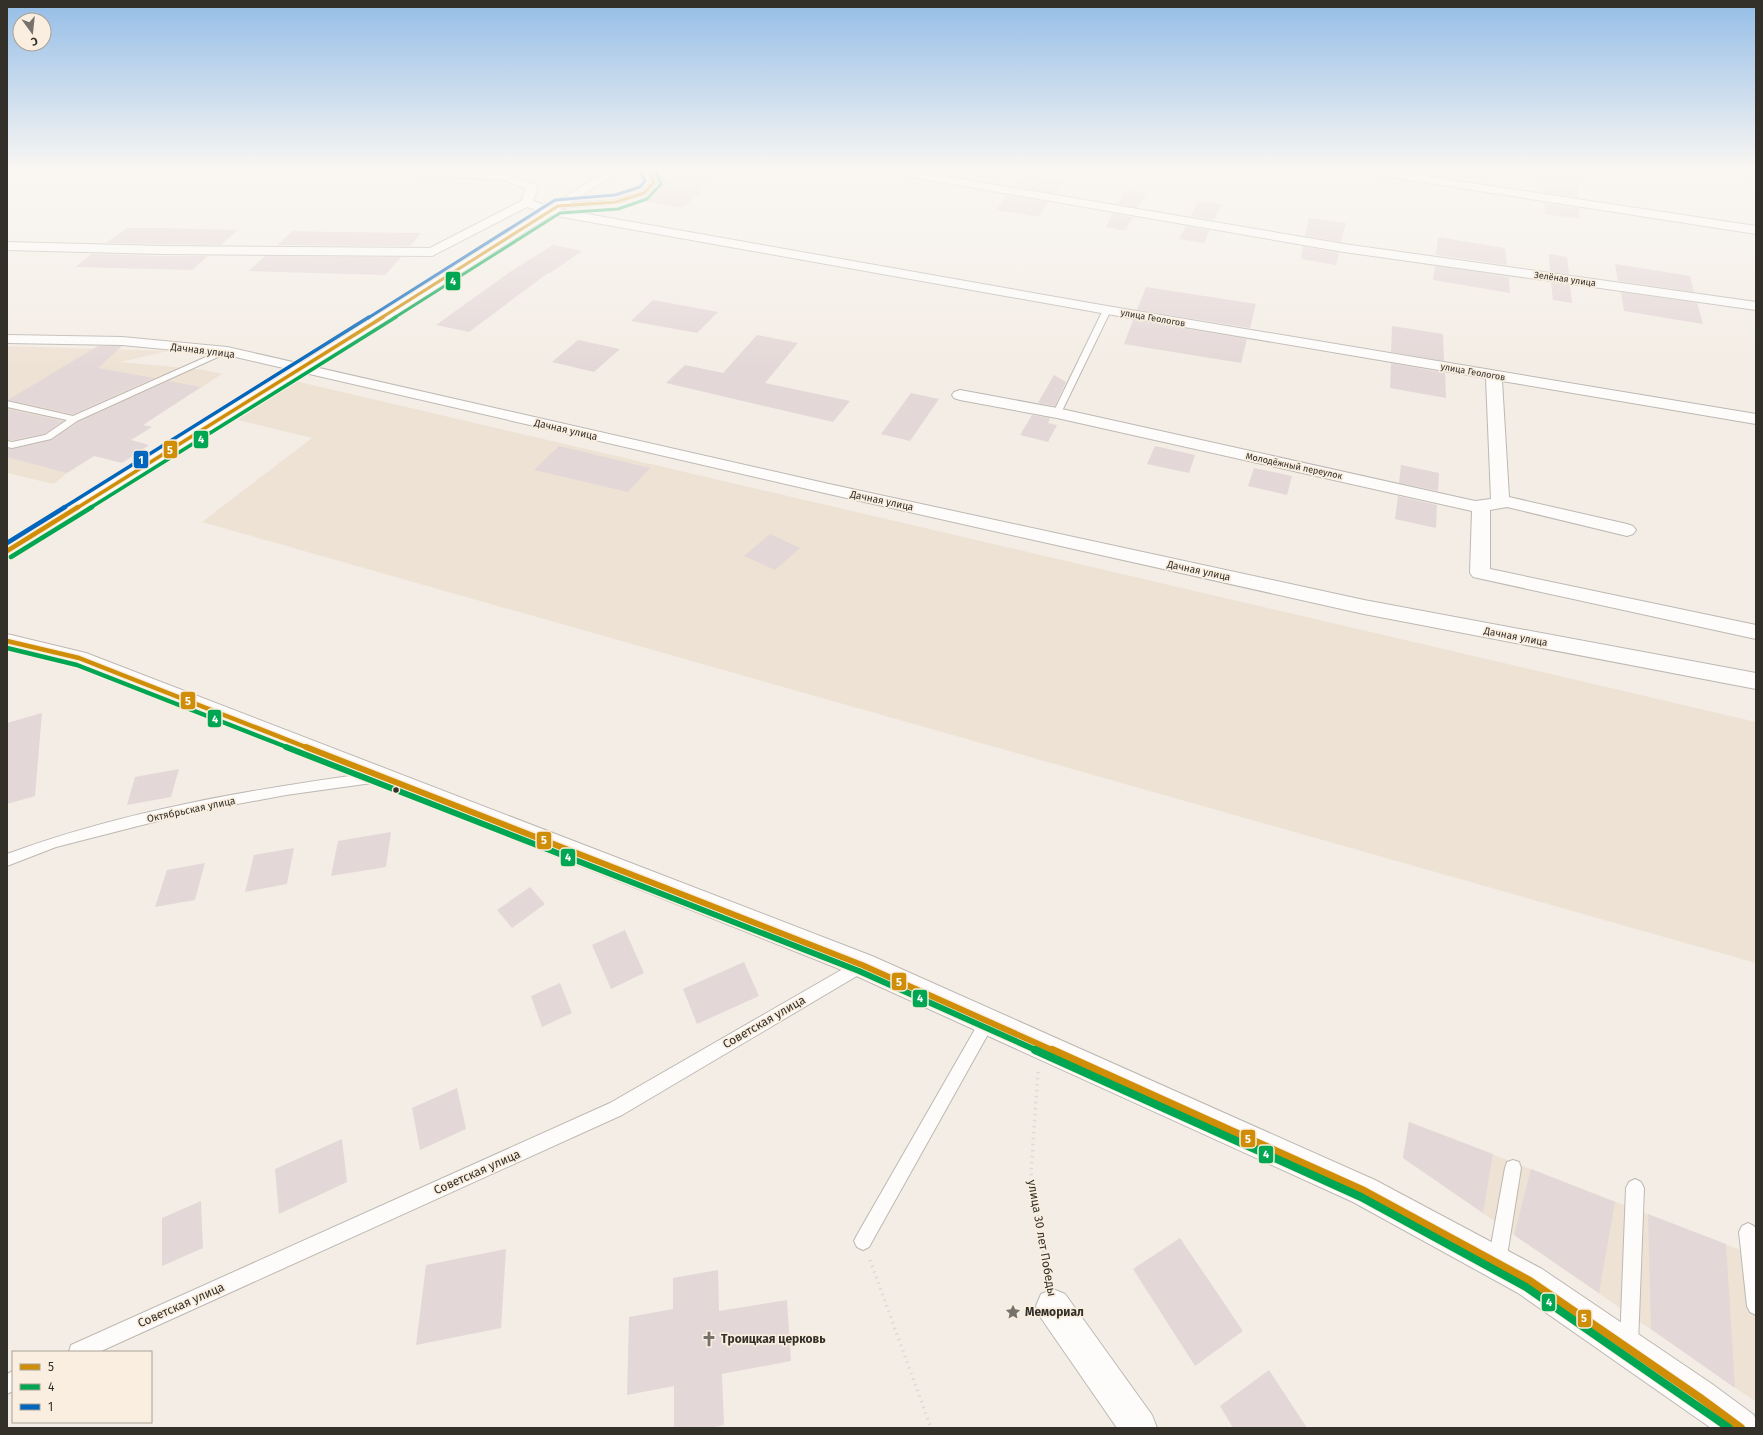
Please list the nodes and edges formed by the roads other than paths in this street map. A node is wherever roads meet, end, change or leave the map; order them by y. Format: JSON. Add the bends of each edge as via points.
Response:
{"nodes":[{"id":1,"x":465,"y":235,"type":"edge"},
{"id":2,"x":512,"y":235,"type":"edge"},
{"id":3,"x":701,"y":235,"type":"edge"},
{"id":4,"x":1268,"y":235,"type":"edge"},
{"id":5,"x":7,"y":246,"type":"edge"},
{"id":6,"x":1756,"y":306,"type":"edge"},
{"id":7,"x":1106,"y":310,"type":"junction"},
{"id":8,"x":7,"y":339,"type":"edge"},
{"id":9,"x":227,"y":351,"type":"junction"},
{"id":10,"x":301,"y":369,"type":"junction"},
{"id":11,"x":1494,"y":376,"type":"junction"},
{"id":12,"x":960,"y":395,"type":"dead end"},
{"id":13,"x":7,"y":404,"type":"edge"},
{"id":14,"x":1057,"y":413,"type":"junction"},
{"id":15,"x":74,"y":419,"type":"junction"},
{"id":16,"x":1756,"y":419,"type":"edge"},
{"id":17,"x":7,"y":444,"type":"edge"},
{"id":18,"x":1491,"y":504,"type":"junction"},
{"id":19,"x":1627,"y":530,"type":"dead end"},
{"id":20,"x":7,"y":551,"type":"edge"},
{"id":21,"x":1756,"y":632,"type":"edge"},
{"id":22,"x":7,"y":641,"type":"edge"},
{"id":23,"x":1756,"y":681,"type":"edge"},
{"id":24,"x":380,"y":777,"type":"junction"},
{"id":25,"x":7,"y":860,"type":"edge"},
{"id":26,"x":862,"y":965,"type":"junction"},
{"id":27,"x":987,"y":1022,"type":"junction"},
{"id":28,"x":1513,"y":1168,"type":"dead end"},
{"id":29,"x":1635,"y":1188,"type":"dead end"},
{"id":30,"x":1748,"y":1232,"type":"dead end"},
{"id":31,"x":863,"y":1241,"type":"road end"},
{"id":32,"x":1496,"y":1263,"type":"junction"},
{"id":33,"x":1053,"y":1306,"type":"road end"},
{"id":34,"x":1756,"y":1306,"type":"edge"},
{"id":35,"x":1629,"y":1349,"type":"junction"},
{"id":36,"x":80,"y":1351,"type":"edge"},
{"id":37,"x":1139,"y":1428,"type":"edge"},
{"id":38,"x":1741,"y":1428,"type":"edge"}],
"edges":[{"from":1,"to":5,"type":"street","via":[[432,252]]},
{"from":2,"to":10,"type":"street"},
{"from":3,"to":7,"type":"street","name":"улица Геологов"},
{"from":4,"to":6,"type":"street","name":"Зелёная улица"},
{"from":7,"to":11,"type":"street","name":"улица Геологов"},
{"from":7,"to":14,"type":"lane"},
{"from":8,"to":9,"type":"street","name":"Дачная улица","via":[[122,341]]},
{"from":9,"to":10,"type":"street","name":"Дачная улица"},
{"from":9,"to":15,"type":"lane"},
{"from":10,"to":20,"type":"street"},
{"from":10,"to":23,"type":"street","name":"Дачная улица","via":[[1364,607]]},
{"from":11,"to":16,"type":"street","name":"улица Геологов"},
{"from":11,"to":18,"type":"street"},
{"from":12,"to":14,"type":"street","name":"Молодёжный переулок"},
{"from":13,"to":15,"type":"lane"},
{"from":14,"to":18,"type":"street","name":"Молодёжный переулок","via":[[1474,506]]},
{"from":15,"to":17,"type":"lane","via":[[48,437]]},
{"from":18,"to":19,"type":"street","name":"Молодёжный переулок","via":[[1507,502]]},
{"from":18,"to":21,"type":"street","via":[[1480,573]]},
{"from":22,"to":24,"type":"street","via":[[79,658]]},
{"from":24,"to":25,"type":"lane","name":"Октябрьская улица","via":[[286,790],[189,808],[55,842]]},
{"from":24,"to":26,"type":"street"},
{"from":26,"to":27,"type":"street"},
{"from":26,"to":36,"type":"lane","name":"Советская улица","via":[[616,1109]]},
{"from":27,"to":31,"type":"lane"},
{"from":27,"to":32,"type":"street","via":[[1364,1191]]},
{"from":28,"to":32,"type":"lane"},
{"from":29,"to":35,"type":"lane"},
{"from":30,"to":34,"type":"lane"},
{"from":32,"to":35,"type":"street","via":[[1530,1281]]},
{"from":33,"to":37,"type":"street","name":"улица 30 лет Победы"},
{"from":35,"to":38,"type":"street"}]}
